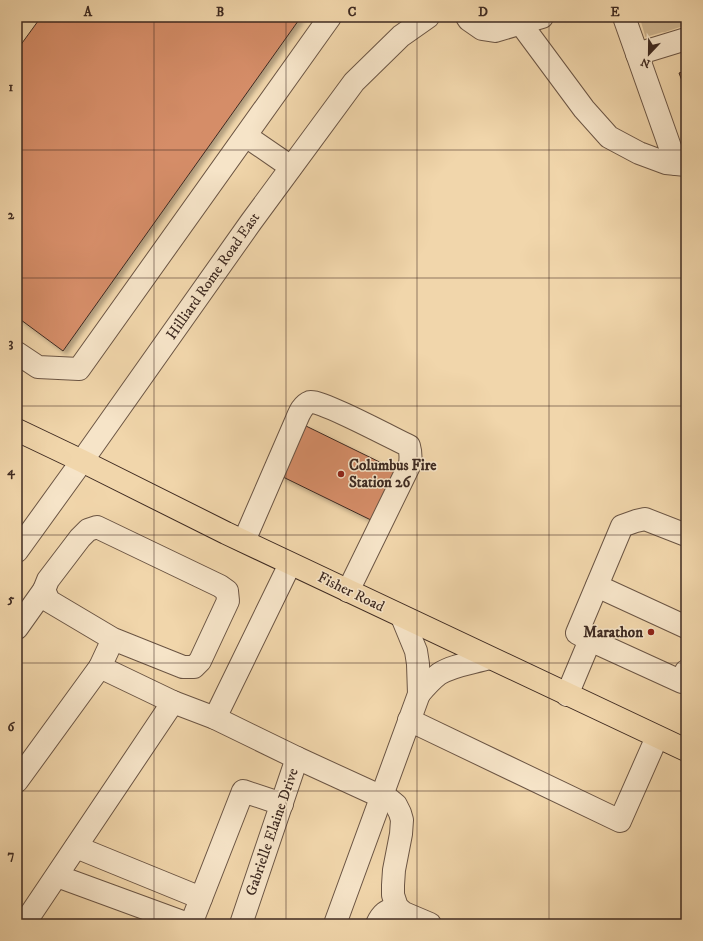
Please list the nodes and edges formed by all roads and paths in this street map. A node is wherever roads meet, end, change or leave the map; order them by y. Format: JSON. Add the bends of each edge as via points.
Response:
{"nodes":[{"id":1,"x":330,"y":17,"type":"edge"},
{"id":2,"x":428,"y":17,"type":"edge"},
{"id":3,"x":467,"y":17,"type":"edge"},
{"id":4,"x":542,"y":17,"type":"edge"},
{"id":5,"x":624,"y":17,"type":"edge"},
{"id":6,"x":521,"y":24,"type":"junction"},
{"id":7,"x":671,"y":38,"type":"edge"},
{"id":8,"x":637,"y":54,"type":"junction"},
{"id":9,"x":246,"y":136,"type":"junction"},
{"id":10,"x":681,"y":164,"type":"edge"},
{"id":11,"x":291,"y":168,"type":"junction"},
{"id":12,"x":17,"y":353,"type":"edge"},
{"id":13,"x":17,"y":430,"type":"edge"},
{"id":14,"x":82,"y":461,"type":"junction"},
{"id":15,"x":686,"y":535,"type":"edge"},
{"id":16,"x":244,"y":541,"type":"junction"},
{"id":17,"x":17,"y":551,"type":"edge"},
{"id":18,"x":290,"y":564,"type":"junction"},
{"id":19,"x":597,"y":586,"type":"junction"},
{"id":20,"x":44,"y":590,"type":"junction"},
{"id":21,"x":348,"y":591,"type":"junction"},
{"id":22,"x":402,"y":617,"type":"junction"},
{"id":23,"x":17,"y":628,"type":"edge"},
{"id":24,"x":686,"y":628,"type":"edge"},
{"id":25,"x":113,"y":639,"type":"junction"},
{"id":26,"x":590,"y":640,"type":"junction"},
{"id":27,"x":490,"y":658,"type":"junction"},
{"id":28,"x":100,"y":667,"type":"junction"},
{"id":29,"x":686,"y":672,"type":"edge"},
{"id":30,"x":419,"y":694,"type":"junction"},
{"id":31,"x":567,"y":695,"type":"junction"},
{"id":32,"x":173,"y":702,"type":"junction"},
{"id":33,"x":215,"y":718,"type":"junction"},
{"id":34,"x":409,"y":720,"type":"junction"},
{"id":35,"x":657,"y":737,"type":"junction"},
{"id":36,"x":686,"y":750,"type":"edge"},
{"id":37,"x":297,"y":758,"type":"junction"},
{"id":38,"x":17,"y":781,"type":"edge"},
{"id":39,"x":382,"y":797,"type":"junction"},
{"id":40,"x":282,"y":804,"type":"junction"},
{"id":41,"x":76,"y":848,"type":"junction"},
{"id":42,"x":57,"y":876,"type":"junction"},
{"id":43,"x":201,"y":898,"type":"junction"},
{"id":44,"x":397,"y":907,"type":"junction"},
{"id":45,"x":24,"y":924,"type":"edge"},
{"id":46,"x":188,"y":924,"type":"edge"},
{"id":47,"x":191,"y":924,"type":"edge"},
{"id":48,"x":241,"y":924,"type":"edge"},
{"id":49,"x":335,"y":924,"type":"edge"},
{"id":50,"x":377,"y":924,"type":"edge"},
{"id":51,"x":430,"y":924,"type":"edge"}],
"edges":[{"from":1,"to":9,"type":"street"},
{"from":2,"to":11,"type":"street","name":"Hilliard Rome Road East","via":[[401,36],[354,82]]},
{"from":3,"to":6,"type":"street","via":[[482,29],[495,31]]},
{"from":4,"to":6,"type":"street"},
{"from":5,"to":8,"type":"street"},
{"from":6,"to":10,"type":"street","via":[[584,109],[609,137],[639,153],[666,163]]},
{"from":7,"to":8,"type":"street"},
{"from":8,"to":10,"type":"street"},
{"from":9,"to":11,"type":"street"},
{"from":9,"to":12,"type":"street","via":[[79,369],[38,368]]},
{"from":11,"to":14,"type":"street","name":"Hilliard Rome Road East"},
{"from":13,"to":14,"type":"main road","name":"Fisher Road"},
{"from":14,"to":16,"type":"main road","name":"Fisher Road"},
{"from":14,"to":17,"type":"street","name":"Hilliard Rome Road East"},
{"from":15,"to":19,"type":"street","via":[[645,519],[622,526]]},
{"from":16,"to":18,"type":"main road","name":"Fisher Road"},
{"from":16,"to":21,"type":"street","via":[[296,421],[305,406],[315,402],[378,430],[409,446],[411,459]]},
{"from":18,"to":21,"type":"main road","name":"Fisher Road"},
{"from":18,"to":33,"type":"street"},
{"from":19,"to":24,"type":"street"},
{"from":19,"to":26,"type":"street","via":[[577,633]]},
{"from":20,"to":23,"type":"street"},
{"from":20,"to":25,"type":"street","via":[[49,601]]},
{"from":20,"to":25,"type":"street","via":[[48,580],[80,538],[88,530],[97,527],[227,591],[228,600],[200,661],[194,667],[183,667]]},
{"from":21,"to":22,"type":"main road","name":"Fisher Road"},
{"from":22,"to":27,"type":"main road","name":"Fisher Road"},
{"from":22,"to":30,"type":"street","via":[[416,651]]},
{"from":25,"to":28,"type":"street"},
{"from":26,"to":29,"type":"street","via":[[682,682]]},
{"from":26,"to":31,"type":"street"},
{"from":27,"to":30,"type":"street","via":[[441,673]]},
{"from":27,"to":31,"type":"main road","name":"Fisher Road"},
{"from":28,"to":32,"type":"street","name":"Gabrielle Elaine Drive"},
{"from":28,"to":38,"type":"street"},
{"from":30,"to":34,"type":"street"},
{"from":31,"to":35,"type":"main road","name":"Fisher Road"},
{"from":32,"to":33,"type":"street","name":"Gabrielle Elaine Drive"},
{"from":32,"to":41,"type":"street"},
{"from":33,"to":37,"type":"street","name":"Gabrielle Elaine Drive"},
{"from":34,"to":35,"type":"street","via":[[620,821]]},
{"from":34,"to":39,"type":"street"},
{"from":35,"to":36,"type":"main road","name":"Fisher Road"},
{"from":37,"to":39,"type":"street"},
{"from":37,"to":40,"type":"street","name":"Gabrielle Elaine Drive"},
{"from":39,"to":44,"type":"street","via":[[396,805],[402,820],[393,885]]},
{"from":39,"to":49,"type":"street"},
{"from":40,"to":43,"type":"street","via":[[243,791]]},
{"from":40,"to":48,"type":"street","name":"Gabrielle Elaine Drive"},
{"from":41,"to":42,"type":"street"},
{"from":41,"to":43,"type":"street"},
{"from":42,"to":45,"type":"street"},
{"from":42,"to":46,"type":"street"},
{"from":43,"to":47,"type":"street"},
{"from":44,"to":50,"type":"street","via":[[381,916]]},
{"from":44,"to":51,"type":"street","via":[[404,913]]}]}
